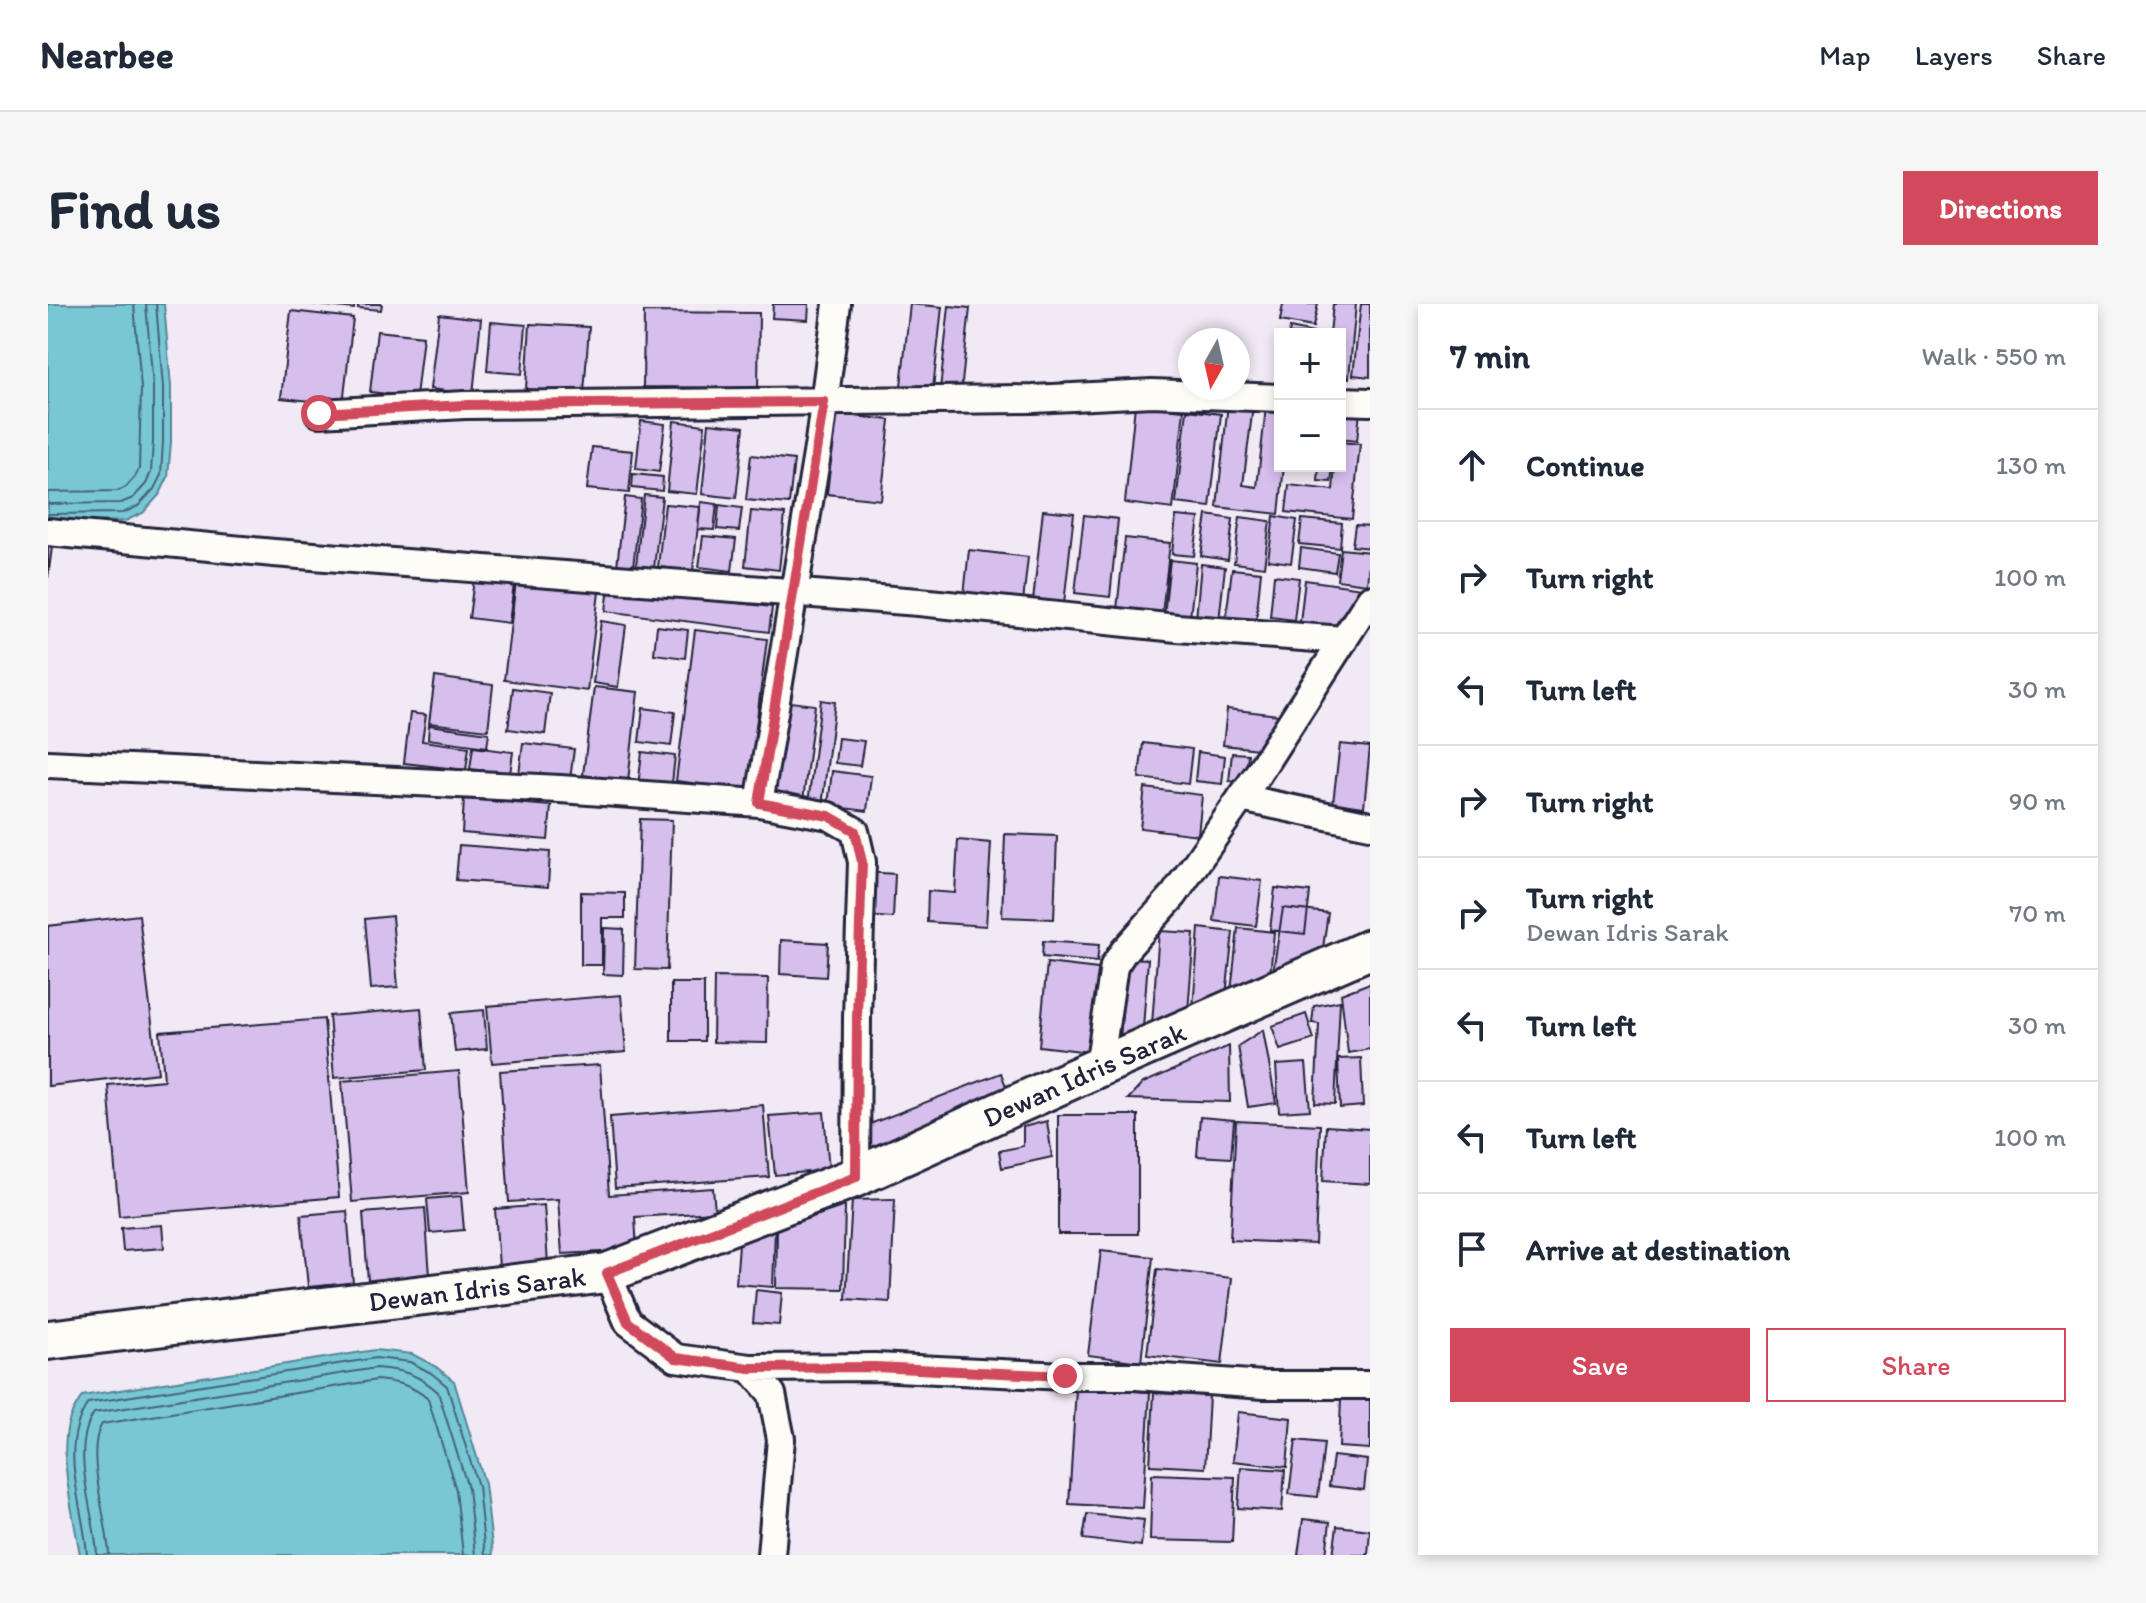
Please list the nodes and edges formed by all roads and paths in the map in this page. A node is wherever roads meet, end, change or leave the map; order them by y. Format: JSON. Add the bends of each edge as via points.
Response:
{"nodes":[{"id":1,"x":837,"y":304,"type":"edge"},
{"id":2,"x":1274,"y":398,"type":"edge"},
{"id":3,"x":1346,"y":401,"type":"edge"},
{"id":4,"x":824,"y":402,"type":"junction"},
{"id":5,"x":1370,"y":402,"type":"edge"},
{"id":6,"x":319,"y":413,"type":"dead end"},
{"id":7,"x":48,"y":532,"type":"edge"},
{"id":8,"x":793,"y":592,"type":"junction"},
{"id":9,"x":1370,"y":599,"type":"edge"},
{"id":10,"x":1344,"y":640,"type":"junction"},
{"id":11,"x":48,"y":764,"type":"edge"},
{"id":12,"x":1241,"y":798,"type":"junction"},
{"id":13,"x":759,"y":803,"type":"junction"},
{"id":14,"x":1370,"y":825,"type":"edge"},
{"id":15,"x":1370,"y":949,"type":"edge"},
{"id":16,"x":1099,"y":1067,"type":"junction"},
{"id":17,"x":856,"y":1177,"type":"junction"},
{"id":18,"x":607,"y":1273,"type":"junction"},
{"id":19,"x":48,"y":1340,"type":"edge"},
{"id":20,"x":750,"y":1368,"type":"junction"},
{"id":21,"x":1370,"y":1385,"type":"edge"},
{"id":22,"x":771,"y":1555,"type":"edge"}],
"edges":[{"from":1,"to":4,"type":"street"},
{"from":2,"to":4,"type":"street","via":[[1152,393]]},
{"from":3,"to":5,"type":"street"},
{"from":4,"to":6,"type":"street","via":[[465,405]]},
{"from":4,"to":8,"type":"street"},
{"from":7,"to":8,"type":"street"},
{"from":8,"to":10,"type":"street"},
{"from":8,"to":13,"type":"street"},
{"from":9,"to":10,"type":"street"},
{"from":10,"to":12,"type":"street"},
{"from":11,"to":13,"type":"street"},
{"from":12,"to":14,"type":"street"},
{"from":12,"to":16,"type":"street","via":[[1174,895],[1114,966]]},
{"from":13,"to":17,"type":"street","via":[[829,816],[855,831],[862,862]]},
{"from":15,"to":16,"type":"main road","name":"Dewan Idris Sarak"},
{"from":16,"to":17,"type":"main road","name":"Dewan Idris Sarak"},
{"from":17,"to":18,"type":"main road","name":"Dewan Idris Sarak"},
{"from":18,"to":19,"type":"main road","name":"Dewan Idris Sarak"},
{"from":18,"to":20,"type":"street","via":[[628,1322],[676,1358]]},
{"from":20,"to":21,"type":"street","via":[[875,1367]]},
{"from":20,"to":22,"type":"street","via":[[772,1394],[781,1439]]}]}
